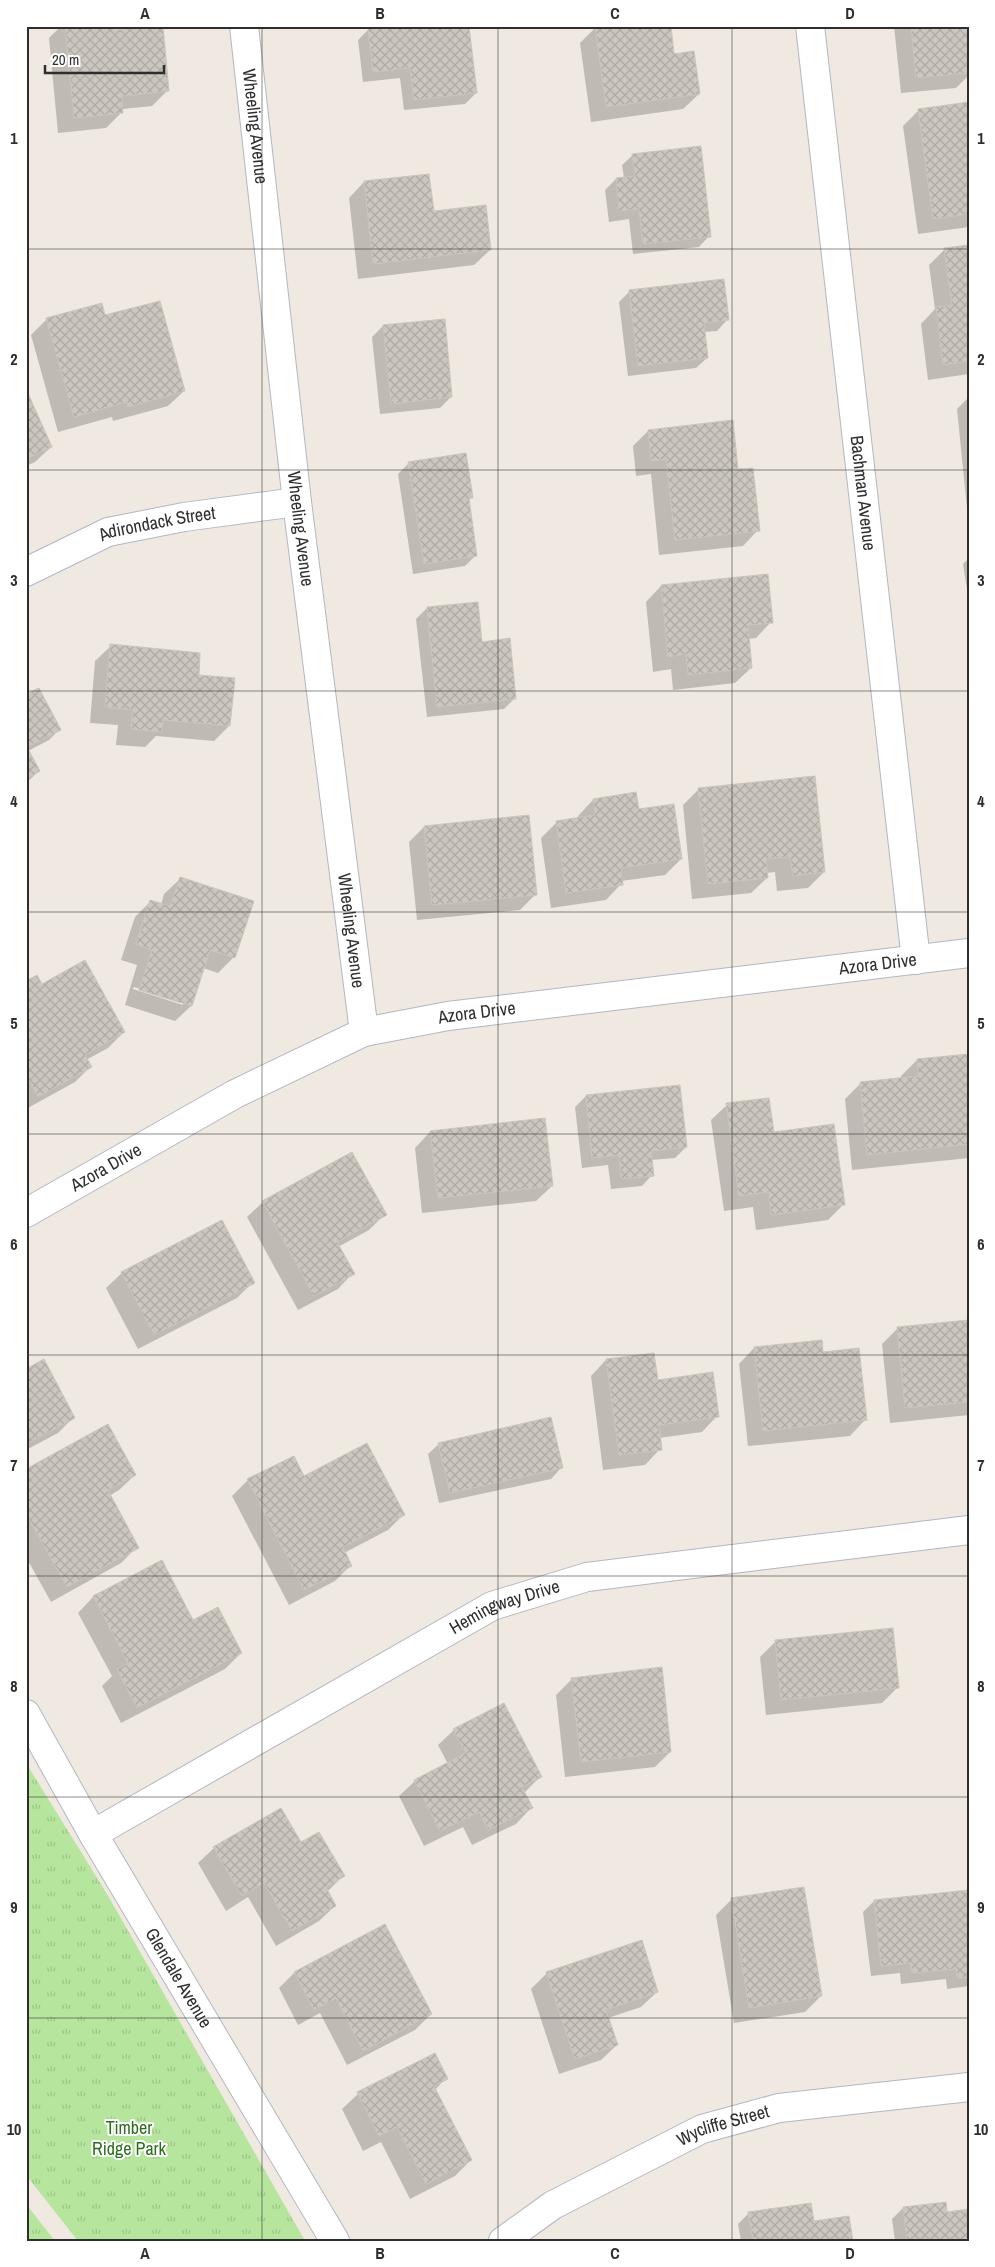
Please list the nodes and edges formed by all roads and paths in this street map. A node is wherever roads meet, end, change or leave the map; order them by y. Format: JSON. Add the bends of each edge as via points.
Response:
{"nodes":[{"id":1,"x":244,"y":26,"type":"edge"},
{"id":2,"x":810,"y":26,"type":"edge"},
{"id":3,"x":297,"y":502,"type":"junction"},
{"id":4,"x":26,"y":572,"type":"edge"},
{"id":5,"x":969,"y":953,"type":"edge"},
{"id":6,"x":916,"y":960,"type":"junction"},
{"id":7,"x":364,"y":1032,"type":"junction"},
{"id":8,"x":26,"y":1213,"type":"edge"},
{"id":9,"x":969,"y":1530,"type":"edge"},
{"id":10,"x":26,"y":1714,"type":"edge"},
{"id":11,"x":93,"y":1834,"type":"junction"},
{"id":12,"x":969,"y":2087,"type":"edge"},
{"id":13,"x":335,"y":2241,"type":"edge"},
{"id":14,"x":503,"y":2241,"type":"edge"}],
"edges":[{"from":1,"to":3,"type":"street","name":"Wheeling Avenue"},
{"from":2,"to":6,"type":"street","name":"Bachman Avenue"},
{"from":3,"to":4,"type":"street","name":"Adirondack Street","via":[[184,517],[108,532]]},
{"from":3,"to":7,"type":"street","name":"Wheeling Avenue"},
{"from":5,"to":6,"type":"street","name":"Azora Drive"},
{"from":6,"to":7,"type":"street","name":"Azora Drive","via":[[448,1016]]},
{"from":7,"to":8,"type":"street","name":"Azora Drive","via":[[235,1094]]},
{"from":9,"to":11,"type":"street","name":"Hemingway Drive","via":[[586,1577],[492,1606]]},
{"from":10,"to":11,"type":"street","name":"Glendale Avenue"},
{"from":11,"to":13,"type":"street","name":"Glendale Avenue"},
{"from":12,"to":14,"type":"street","name":"Wycliffe Street","via":[[779,2108],[702,2129],[553,2205]]}]}
